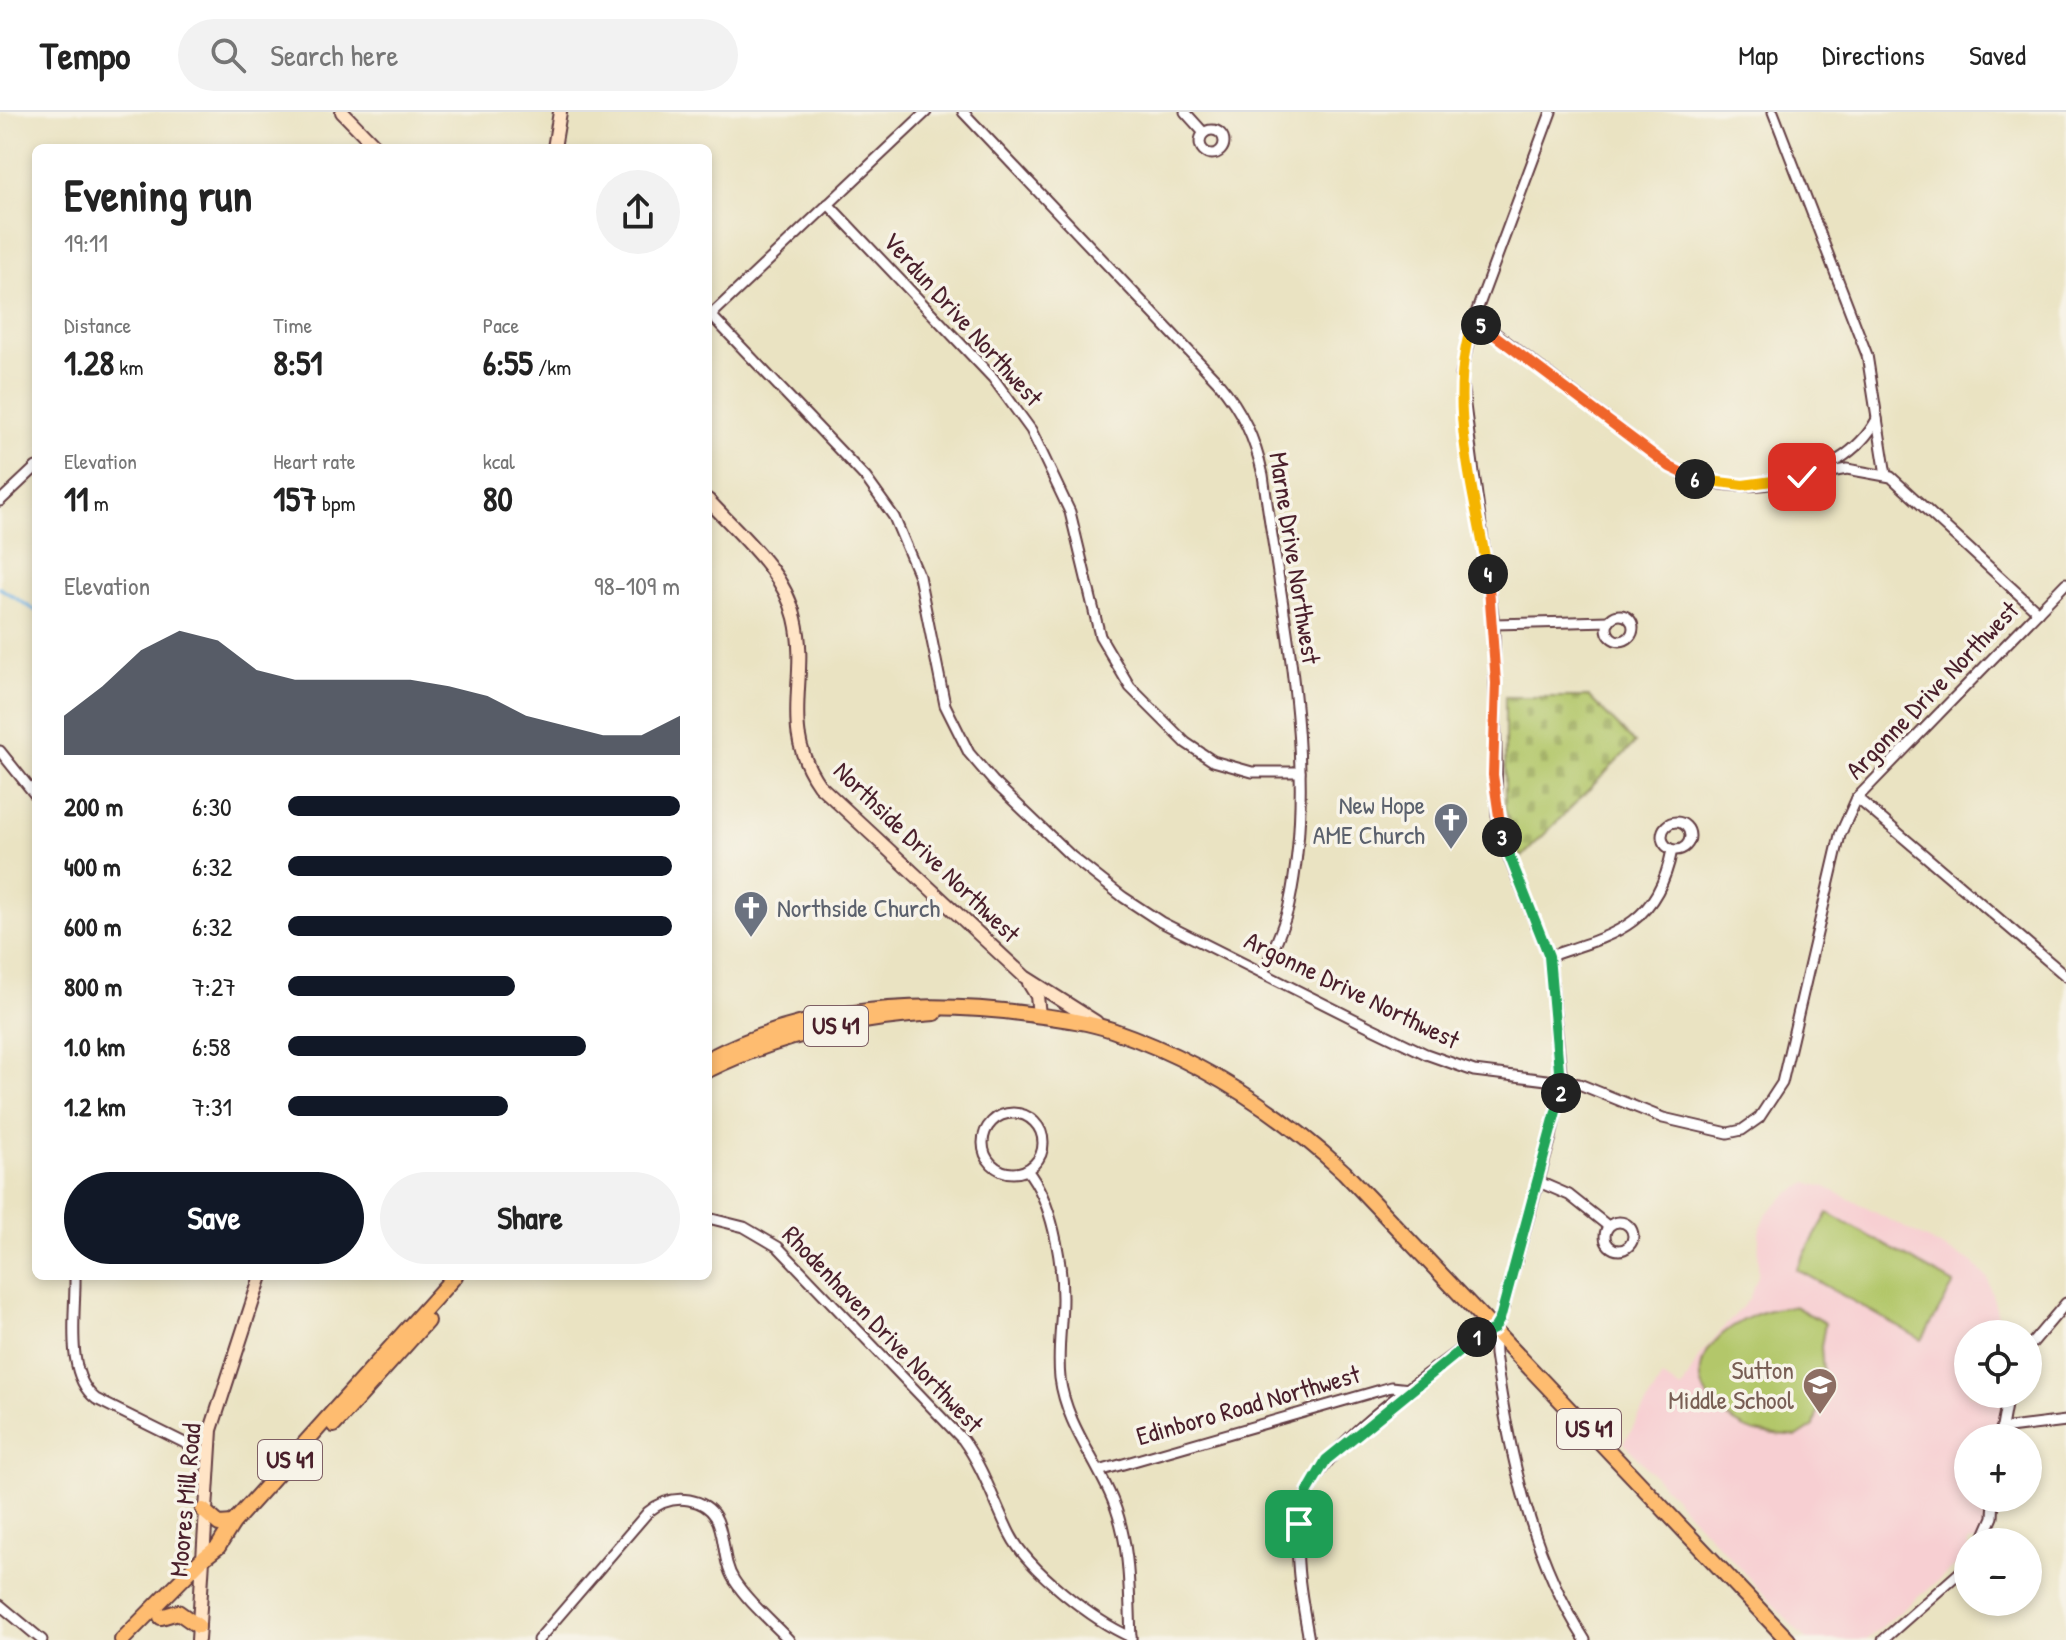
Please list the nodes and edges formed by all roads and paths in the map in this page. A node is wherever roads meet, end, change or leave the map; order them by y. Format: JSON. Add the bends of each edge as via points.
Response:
{"nodes":[{"id":1,"x":342,"y":112,"type":"edge"},
{"id":2,"x":560,"y":112,"type":"edge"},
{"id":3,"x":926,"y":112,"type":"edge"},
{"id":4,"x":963,"y":112,"type":"edge"},
{"id":5,"x":1185,"y":112,"type":"edge"},
{"id":6,"x":1551,"y":112,"type":"edge"},
{"id":7,"x":1773,"y":112,"type":"edge"},
{"id":8,"x":1204,"y":133,"type":"dead end"},
{"id":9,"x":373,"y":144,"type":"edge"},
{"id":10,"x":555,"y":144,"type":"edge"},
{"id":11,"x":828,"y":204,"type":"junction"},
{"id":12,"x":712,"y":312,"type":"edge"},
{"id":13,"x":712,"y":316,"type":"edge"},
{"id":14,"x":1473,"y":321,"type":"junction"},
{"id":15,"x":1877,"y":419,"type":"junction"},
{"id":16,"x":32,"y":471,"type":"edge"},
{"id":17,"x":1886,"y":475,"type":"junction"},
{"id":18,"x":1806,"y":477,"type":"junction"},
{"id":19,"x":0,"y":501,"type":"edge"},
{"id":20,"x":712,"y":504,"type":"edge"},
{"id":21,"x":2066,"y":583,"type":"edge"},
{"id":22,"x":2038,"y":612,"type":"junction"},
{"id":23,"x":1609,"y":621,"type":"dead end"},
{"id":24,"x":1494,"y":624,"type":"junction"},
{"id":25,"x":0,"y":751,"type":"edge"},
{"id":26,"x":1300,"y":772,"type":"junction"},
{"id":27,"x":32,"y":791,"type":"edge"},
{"id":28,"x":1857,"y":798,"type":"junction"},
{"id":29,"x":1672,"y":850,"type":"dead end"},
{"id":30,"x":1549,"y":956,"type":"junction"},
{"id":31,"x":1263,"y":973,"type":"junction"},
{"id":32,"x":2066,"y":976,"type":"edge"},
{"id":33,"x":1025,"y":977,"type":"junction"},
{"id":34,"x":1043,"y":989,"type":"junction"},
{"id":35,"x":971,"y":1008,"type":"junction"},
{"id":36,"x":1043,"y":1016,"type":"junction"},
{"id":37,"x":1109,"y":1029,"type":"junction"},
{"id":38,"x":712,"y":1057,"type":"edge"},
{"id":39,"x":712,"y":1068,"type":"edge"},
{"id":40,"x":1562,"y":1082,"type":"junction"},
{"id":41,"x":1027,"y":1170,"type":"junction"},
{"id":42,"x":1539,"y":1182,"type":"junction"},
{"id":43,"x":712,"y":1219,"type":"edge"},
{"id":44,"x":1608,"y":1226,"type":"dead end"},
{"id":45,"x":75,"y":1280,"type":"edge"},
{"id":46,"x":260,"y":1280,"type":"edge"},
{"id":47,"x":451,"y":1280,"type":"edge"},
{"id":48,"x":464,"y":1280,"type":"edge"},
{"id":49,"x":2066,"y":1303,"type":"edge"},
{"id":50,"x":1494,"y":1329,"type":"junction"},
{"id":51,"x":2042,"y":1331,"type":"edge"},
{"id":52,"x":1410,"y":1389,"type":"junction"},
{"id":53,"x":2066,"y":1421,"type":"edge"},
{"id":54,"x":2042,"y":1425,"type":"edge"},
{"id":55,"x":207,"y":1454,"type":"junction"},
{"id":56,"x":1099,"y":1471,"type":"junction"},
{"id":57,"x":203,"y":1510,"type":"junction"},
{"id":58,"x":233,"y":1523,"type":"junction"},
{"id":59,"x":218,"y":1547,"type":"junction"},
{"id":60,"x":200,"y":1568,"type":"junction"},
{"id":61,"x":1954,"y":1577,"type":"edge"},
{"id":62,"x":0,"y":1605,"type":"edge"},
{"id":63,"x":161,"y":1617,"type":"junction"},
{"id":64,"x":198,"y":1633,"type":"edge"},
{"id":65,"x":1131,"y":1639,"type":"edge"},
{"id":66,"x":42,"y":1640,"type":"edge"},
{"id":67,"x":122,"y":1640,"type":"edge"},
{"id":68,"x":136,"y":1640,"type":"edge"},
{"id":69,"x":538,"y":1640,"type":"edge"},
{"id":70,"x":789,"y":1640,"type":"edge"},
{"id":71,"x":1309,"y":1640,"type":"edge"},
{"id":72,"x":1585,"y":1640,"type":"edge"},
{"id":73,"x":1788,"y":1640,"type":"edge"},
{"id":74,"x":1883,"y":1640,"type":"edge"}],
"edges":[{"from":1,"to":9,"type":"street"},
{"from":2,"to":10,"type":"street"},
{"from":3,"to":11,"type":"street"},
{"from":4,"to":26,"type":"street","name":"Marne Drive Northwest","via":[[1218,382],[1245,420],[1263,475]]},
{"from":5,"to":8,"type":"street"},
{"from":6,"to":14,"type":"street"},
{"from":7,"to":15,"type":"street","via":[[1867,355]]},
{"from":11,"to":12,"type":"street"},
{"from":11,"to":26,"type":"street","name":"Verdun Drive Northwest","via":[[993,378],[1031,430],[1070,512],[1100,636],[1130,687],[1186,743],[1213,761],[1252,772]]},
{"from":13,"to":31,"type":"street","name":"Argonne Drive Northwest","via":[[866,478],[894,517],[919,576],[945,705],[980,767],[1071,856],[1123,897]]},
{"from":14,"to":18,"type":"street","via":[[1683,475],[1743,485]]},
{"from":14,"to":24,"type":"street","via":[[1463,355],[1461,393]]},
{"from":15,"to":17,"type":"street"},
{"from":15,"to":18,"type":"street","via":[[1864,438]]},
{"from":16,"to":19,"type":"street"},
{"from":17,"to":18,"type":"street","via":[[1847,469]]},
{"from":17,"to":22,"type":"street"},
{"from":20,"to":33,"type":"street","name":"Northside Drive Northwest","via":[[768,566],[792,608],[799,635],[797,738],[811,774]]},
{"from":21,"to":22,"type":"street","name":"Argonne Drive Northwest"},
{"from":22,"to":28,"type":"street","name":"Argonne Drive Northwest"},
{"from":23,"to":24,"type":"street"},
{"from":24,"to":30,"type":"street","via":[[1497,815]]},
{"from":25,"to":27,"type":"street"},
{"from":26,"to":31,"type":"street","name":"Marne Drive Northwest","via":[[1289,904]]},
{"from":28,"to":32,"type":"street"},
{"from":28,"to":40,"type":"street","name":"Argonne Drive Northwest","via":[[1840,835],[1782,1083],[1759,1118],[1742,1130],[1715,1133],[1663,1118],[1594,1088]]},
{"from":29,"to":30,"type":"street","via":[[1657,896],[1635,922]]},
{"from":30,"to":40,"type":"street"},
{"from":31,"to":40,"type":"street","name":"Argonne Drive Northwest","via":[[1448,1063],[1501,1077]]},
{"from":33,"to":34,"type":"street","name":"Northside Drive Northwest"},
{"from":33,"to":36,"type":"street","name":"Northside Drive Northwest"},
{"from":34,"to":36,"type":"street","via":[[1049,1002]]},
{"from":34,"to":37,"type":"street","name":"Northside Drive Northwest"},
{"from":35,"to":36,"type":"main road","number":"US 41"},
{"from":35,"to":38,"type":"main road","number":"US 41","via":[[918,1005],[853,1012],[778,1031]]},
{"from":35,"to":39,"type":"main road","number":"US 41","via":[[819,1030]]},
{"from":36,"to":37,"type":"main road","name":"Northside Drive Northwest","number":"US 41"},
{"from":37,"to":50,"type":"main road","name":"Northside Drive Northwest","number":"US 41","via":[[1208,1073],[1293,1128],[1344,1172]]},
{"from":40,"to":42,"type":"street"},
{"from":41,"to":41,"type":"street","via":[[1042,1151],[1040,1129],[1024,1114],[1000,1116],[985,1132],[986,1156],[1003,1171]]},
{"from":41,"to":56,"type":"street","via":[[1045,1206],[1057,1255],[1065,1401]]},
{"from":42,"to":44,"type":"street","via":[[1569,1195]]},
{"from":42,"to":50,"type":"street"},
{"from":43,"to":65,"type":"street","name":"Rhodenhaven Drive Northwest","via":[[744,1227],[788,1256],[963,1440],[1027,1558]]},
{"from":45,"to":55,"type":"street","via":[[77,1365],[84,1387],[96,1399]]},
{"from":46,"to":55,"type":"street","name":"Moores Mill Road","via":[[217,1406]]},
{"from":47,"to":58,"type":"main road","number":"US 41"},
{"from":48,"to":59,"type":"main road","number":"US 41"},
{"from":49,"to":51,"type":"street"},
{"from":50,"to":52,"type":"street"},
{"from":50,"to":72,"type":"street","via":[[1498,1376],[1528,1511],[1554,1585]]},
{"from":50,"to":73,"type":"main road","name":"Northside Drive Northwest","number":"US 41"},
{"from":52,"to":56,"type":"street","name":"Edinboro Road Northwest","via":[[1391,1387]]},
{"from":52,"to":71,"type":"street","via":[[1326,1460],[1308,1491],[1298,1552]]},
{"from":53,"to":54,"type":"street"},
{"from":55,"to":57,"type":"street","name":"Moores Mill Road"},
{"from":56,"to":65,"type":"street","via":[[1124,1540]]},
{"from":57,"to":58,"type":"main road","via":[[219,1524]]},
{"from":57,"to":60,"type":"street","name":"Moores Mill Road"},
{"from":58,"to":59,"type":"main road","number":"US 41"},
{"from":59,"to":60,"type":"main road","number":"US 41"},
{"from":60,"to":63,"type":"main road","number":"US 41"},
{"from":60,"to":64,"type":"street","name":"Moores Mill Road"},
{"from":60,"to":67,"type":"main road","number":"US 41"},
{"from":61,"to":74,"type":"street"},
{"from":62,"to":66,"type":"street"},
{"from":63,"to":64,"type":"main road","via":[[178,1612]]},
{"from":63,"to":68,"type":"main road","number":"US 41"},
{"from":69,"to":70,"type":"street","via":[[648,1512],[681,1499],[702,1504],[715,1515],[733,1579]]}]}
